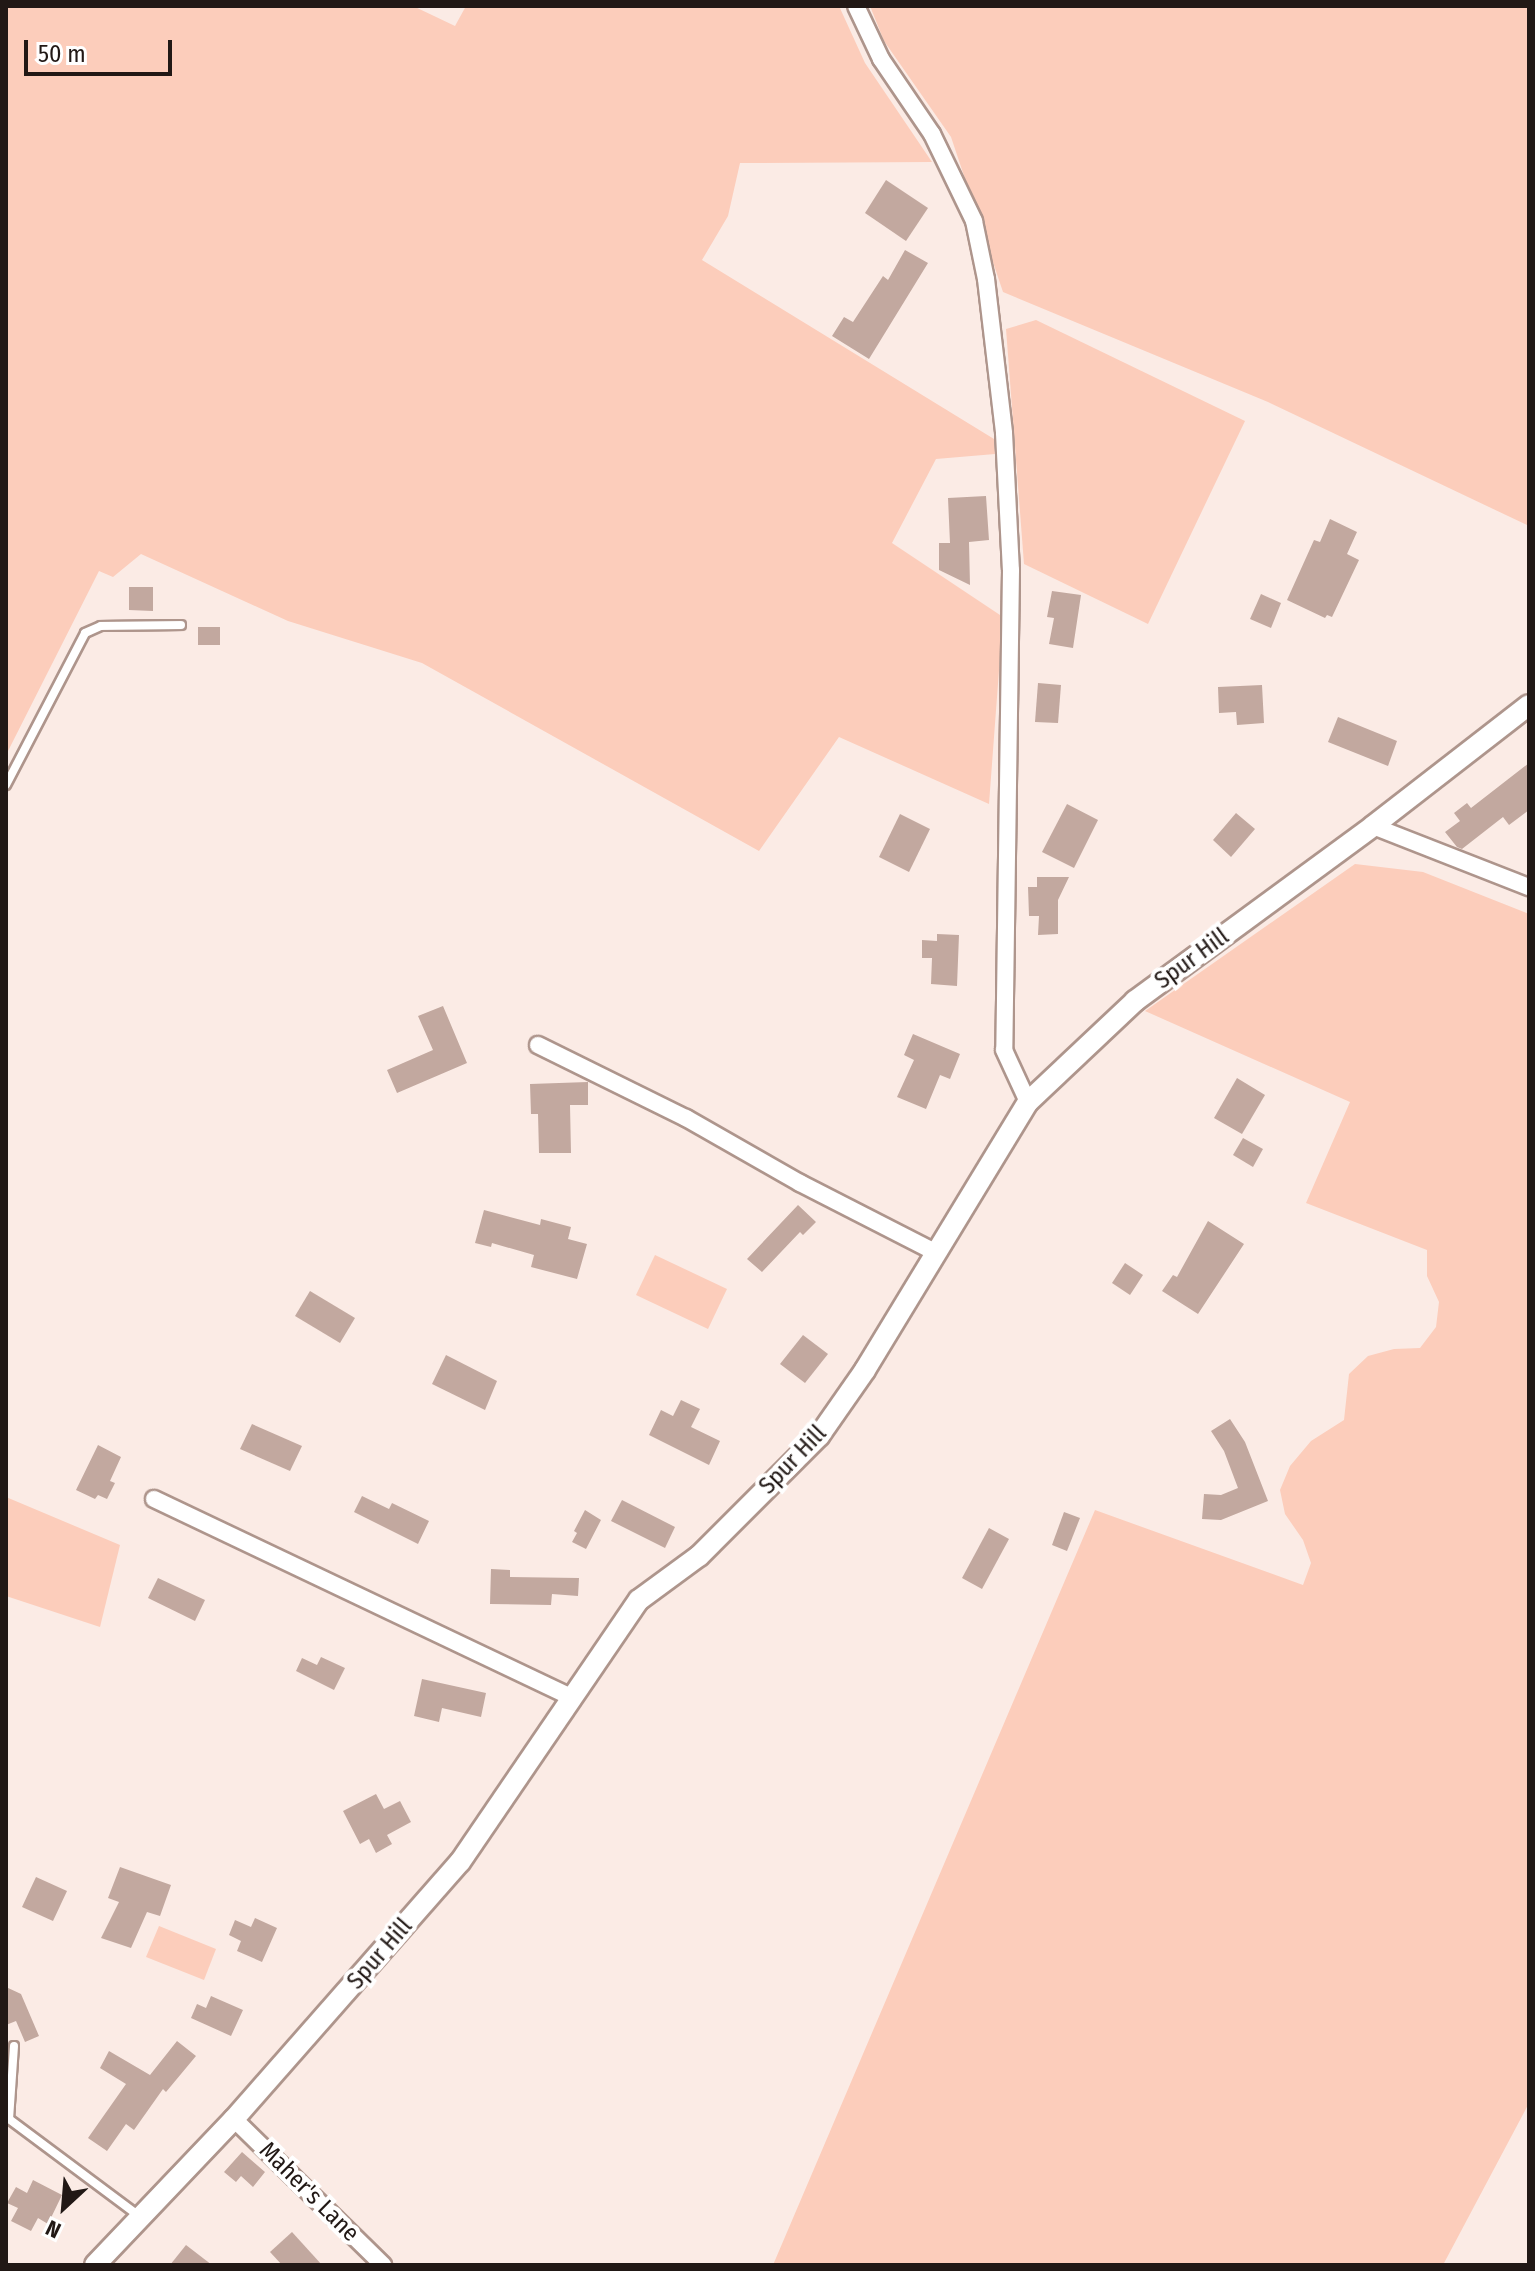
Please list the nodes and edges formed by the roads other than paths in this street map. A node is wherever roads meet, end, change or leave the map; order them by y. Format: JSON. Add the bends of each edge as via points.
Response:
{"nodes":[{"id":1,"x":856,"y":6,"type":"edge"},
{"id":2,"x":181,"y":625,"type":"dead end"},
{"id":3,"x":1529,"y":705,"type":"edge"},
{"id":4,"x":6,"y":785,"type":"edge"},
{"id":5,"x":1373,"y":826,"type":"junction"},
{"id":6,"x":1529,"y":887,"type":"edge"},
{"id":7,"x":538,"y":1045,"type":"dead end"},
{"id":8,"x":1028,"y":1102,"type":"junction"},
{"id":9,"x":935,"y":1252,"type":"junction"},
{"id":10,"x":154,"y":1499,"type":"dead end"},
{"id":11,"x":573,"y":1698,"type":"junction"},
{"id":12,"x":14,"y":2046,"type":"dead end"},
{"id":13,"x":234,"y":2119,"type":"junction"},
{"id":14,"x":142,"y":2218,"type":"junction"},
{"id":15,"x":95,"y":2265,"type":"edge"},
{"id":16,"x":383,"y":2265,"type":"edge"}],
"edges":[{"from":1,"to":8,"type":"street","via":[[881,59],[932,134],[974,221],[986,279],[1004,433],[1011,570],[1004,1050]]},
{"from":2,"to":4,"type":"lane","via":[[101,626],[85,633]]},
{"from":3,"to":5,"type":"street","name":"Spur Hill"},
{"from":5,"to":6,"type":"street"},
{"from":5,"to":8,"type":"street","name":"Spur Hill","via":[[1135,1001]]},
{"from":7,"to":9,"type":"street"},
{"from":8,"to":9,"type":"street","name":"Spur Hill"},
{"from":9,"to":11,"type":"street","name":"Spur Hill","via":[[819,1436],[699,1556],[639,1600]]},
{"from":10,"to":11,"type":"street"},
{"from":11,"to":13,"type":"street","name":"Spur Hill","via":[[460,1862]]},
{"from":12,"to":14,"type":"lane","via":[[9,2119]]},
{"from":13,"to":14,"type":"street","name":"Spur Hill"},
{"from":13,"to":16,"type":"street","name":"Maher's Lane"},
{"from":14,"to":15,"type":"street","name":"Spur Hill"}]}
